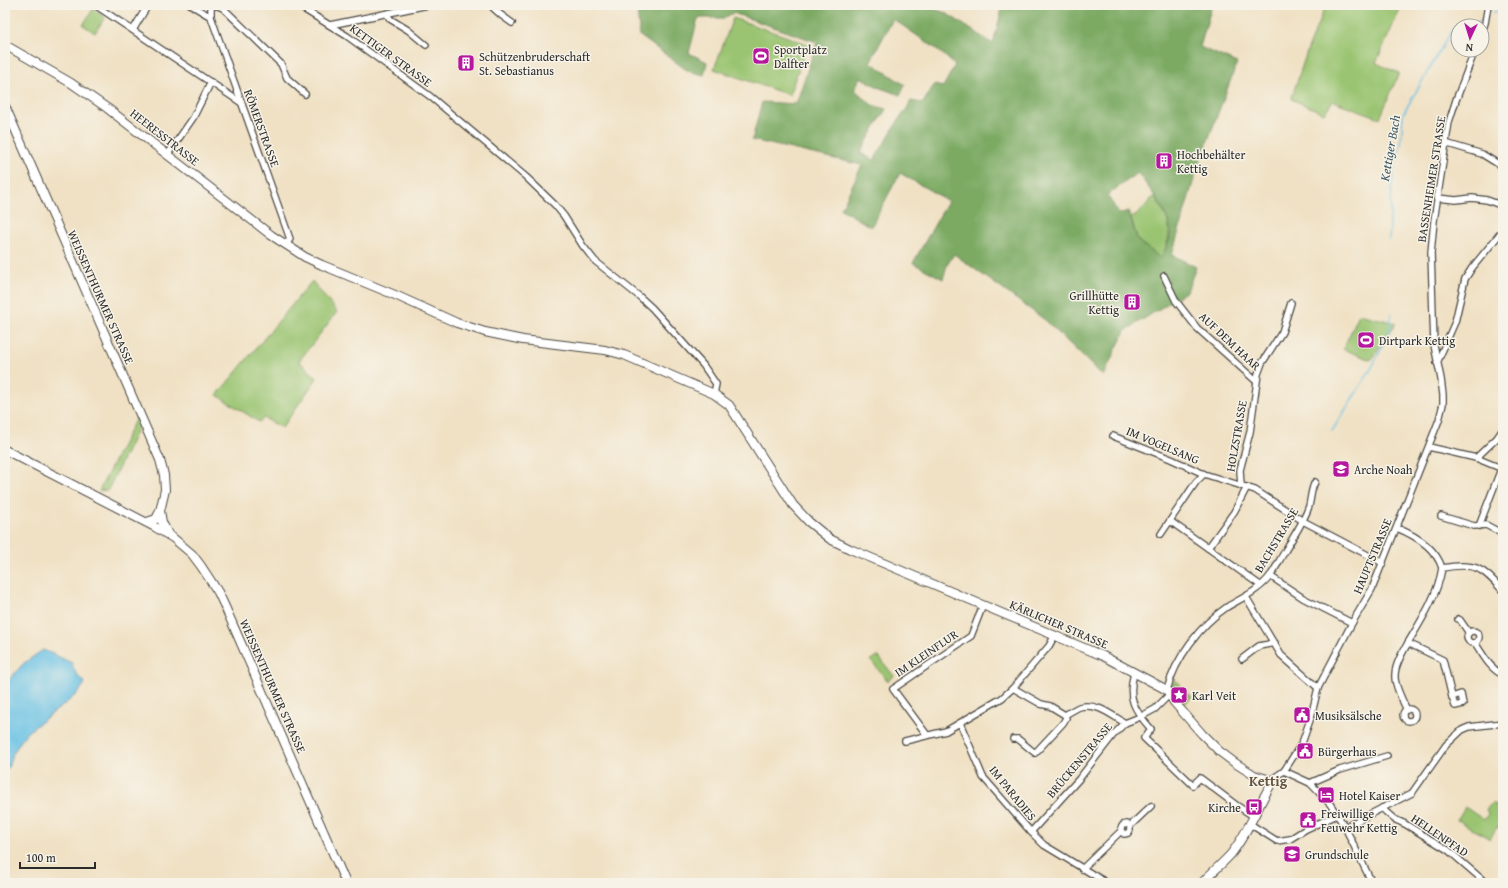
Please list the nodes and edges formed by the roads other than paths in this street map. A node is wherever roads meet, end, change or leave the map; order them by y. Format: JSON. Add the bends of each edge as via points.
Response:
{"nodes":[{"id":1,"x":95,"y":5,"type":"edge"},
{"id":2,"x":148,"y":5,"type":"edge"},
{"id":3,"x":191,"y":5,"type":"edge"},
{"id":4,"x":297,"y":5,"type":"edge"},
{"id":5,"x":426,"y":5,"type":"edge"},
{"id":6,"x":490,"y":5,"type":"edge"},
{"id":7,"x":1488,"y":5,"type":"edge"},
{"id":8,"x":211,"y":6,"type":"edge"},
{"id":9,"x":387,"y":14,"type":"junction"},
{"id":10,"x":211,"y":17,"type":"junction"},
{"id":11,"x":1486,"y":18,"type":"edge"},
{"id":12,"x":512,"y":23,"type":"dead end"},
{"id":13,"x":330,"y":25,"type":"junction"},
{"id":14,"x":133,"y":30,"type":"junction"},
{"id":15,"x":5,"y":45,"type":"edge"},
{"id":16,"x":426,"y":45,"type":"dead end"},
{"id":17,"x":1472,"y":58,"type":"edge"},
{"id":18,"x":211,"y":82,"type":"junction"},
{"id":19,"x":305,"y":94,"type":"dead end"},
{"id":20,"x":241,"y":102,"type":"junction"},
{"id":21,"x":5,"y":106,"type":"edge"},
{"id":22,"x":1445,"y":143,"type":"junction"},
{"id":23,"x":168,"y":154,"type":"junction"},
{"id":24,"x":1503,"y":167,"type":"edge"},
{"id":25,"x":1437,"y":198,"type":"junction"},
{"id":26,"x":1503,"y":206,"type":"edge"},
{"id":27,"x":1503,"y":230,"type":"edge"},
{"id":28,"x":286,"y":245,"type":"junction"},
{"id":29,"x":1164,"y":276,"type":"dead end"},
{"id":30,"x":1291,"y":303,"type":"dead end"},
{"id":31,"x":1437,"y":363,"type":"junction"},
{"id":32,"x":1256,"y":381,"type":"junction"},
{"id":33,"x":714,"y":394,"type":"junction"},
{"id":34,"x":1503,"y":429,"type":"edge"},
{"id":35,"x":1113,"y":436,"type":"dead end"},
{"id":36,"x":1429,"y":447,"type":"junction"},
{"id":37,"x":5,"y":450,"type":"edge"},
{"id":38,"x":1476,"y":458,"type":"junction"},
{"id":39,"x":1502,"y":469,"type":"edge"},
{"id":40,"x":1204,"y":474,"type":"junction"},
{"id":41,"x":1315,"y":482,"type":"dead end"},
{"id":42,"x":1241,"y":486,"type":"junction"},
{"id":43,"x":1247,"y":487,"type":"junction"},
{"id":44,"x":162,"y":500,"type":"junction"},
{"id":45,"x":160,"y":511,"type":"junction"},
{"id":46,"x":1441,"y":516,"type":"dead end"},
{"id":47,"x":1170,"y":521,"type":"junction"},
{"id":48,"x":1302,"y":521,"type":"junction"},
{"id":49,"x":147,"y":522,"type":"junction"},
{"id":50,"x":1479,"y":526,"type":"junction"},
{"id":51,"x":1396,"y":530,"type":"junction"},
{"id":52,"x":1161,"y":534,"type":"dead end"},
{"id":53,"x":1503,"y":534,"type":"edge"},
{"id":54,"x":169,"y":535,"type":"junction"},
{"id":55,"x":1208,"y":548,"type":"junction"},
{"id":56,"x":1383,"y":563,"type":"junction"},
{"id":57,"x":1442,"y":568,"type":"junction"},
{"id":58,"x":1270,"y":576,"type":"junction"},
{"id":59,"x":1260,"y":585,"type":"junction"},
{"id":60,"x":1503,"y":590,"type":"edge"},
{"id":61,"x":1246,"y":597,"type":"junction"},
{"id":62,"x":983,"y":605,"type":"junction"},
{"id":63,"x":1458,"y":619,"type":"dead end"},
{"id":64,"x":1352,"y":623,"type":"junction"},
{"id":65,"x":1469,"y":633,"type":"junction"},
{"id":66,"x":1055,"y":635,"type":"junction"},
{"id":67,"x":1275,"y":643,"type":"junction"},
{"id":68,"x":1408,"y":643,"type":"junction"},
{"id":69,"x":1475,"y":643,"type":"junction"},
{"id":70,"x":1242,"y":659,"type":"dead end"},
{"id":71,"x":1134,"y":673,"type":"junction"},
{"id":72,"x":1503,"y":676,"type":"edge"},
{"id":73,"x":1013,"y":688,"type":"junction"},
{"id":74,"x":1318,"y":688,"type":"junction"},
{"id":75,"x":1168,"y":692,"type":"junction"},
{"id":76,"x":1452,"y":697,"type":"dead end"},
{"id":77,"x":1407,"y":710,"type":"dead end"},
{"id":78,"x":1065,"y":715,"type":"junction"},
{"id":79,"x":1140,"y":717,"type":"junction"},
{"id":80,"x":960,"y":723,"type":"junction"},
{"id":81,"x":1125,"y":723,"type":"junction"},
{"id":82,"x":1503,"y":723,"type":"edge"},
{"id":83,"x":927,"y":735,"type":"junction"},
{"id":84,"x":1013,"y":739,"type":"dead end"},
{"id":85,"x":905,"y":741,"type":"dead end"},
{"id":86,"x":1387,"y":756,"type":"dead end"},
{"id":87,"x":1284,"y":771,"type":"junction"},
{"id":88,"x":1269,"y":781,"type":"junction"},
{"id":89,"x":1310,"y":783,"type":"junction"},
{"id":90,"x":1151,"y":806,"type":"dead end"},
{"id":91,"x":1382,"y":808,"type":"junction"},
{"id":92,"x":1337,"y":815,"type":"junction"},
{"id":93,"x":1253,"y":816,"type":"junction"},
{"id":94,"x":1250,"y":824,"type":"junction"},
{"id":95,"x":1345,"y":827,"type":"junction"},
{"id":96,"x":1031,"y":832,"type":"junction"},
{"id":97,"x":1082,"y":869,"type":"junction"},
{"id":98,"x":1485,"y":882,"type":"edge"},
{"id":99,"x":346,"y":883,"type":"edge"},
{"id":100,"x":1107,"y":883,"type":"edge"},
{"id":101,"x":1202,"y":883,"type":"edge"},
{"id":102,"x":1372,"y":883,"type":"edge"}],
"edges":[{"from":1,"to":14,"type":"street"},
{"from":2,"to":14,"type":"street"},
{"from":3,"to":10,"type":"street"},
{"from":4,"to":13,"type":"street","name":"KETTIGER STRASSE"},
{"from":5,"to":9,"type":"street"},
{"from":6,"to":12,"type":"street"},
{"from":7,"to":11,"type":"street"},
{"from":8,"to":10,"type":"street","name":"RÖMERSTRASSE"},
{"from":8,"to":19,"type":"street","via":[[223,8],[281,64],[287,78]]},
{"from":9,"to":13,"type":"street"},
{"from":9,"to":16,"type":"street","via":[[390,19]]},
{"from":10,"to":20,"type":"street","name":"RÖMERSTRASSE"},
{"from":13,"to":33,"type":"street","name":"KETTIGER STRASSE","via":[[431,97],[545,194],[564,216],[595,261],[652,308],[703,365],[716,384]]},
{"from":14,"to":18,"type":"street"},
{"from":15,"to":23,"type":"street","name":"HEERESSTRASSE","via":[[77,87]]},
{"from":17,"to":22,"type":"street","name":"BASSENHEIMER STRASSE","via":[[1449,122]]},
{"from":18,"to":20,"type":"street"},
{"from":18,"to":23,"type":"street","via":[[193,118]]},
{"from":20,"to":28,"type":"street","name":"RÖMERSTRASSE","via":[[290,239]]},
{"from":21,"to":44,"type":"street","name":"WEISSENTHURMER STRASSE","via":[[160,460],[165,480]]},
{"from":22,"to":24,"type":"street","via":[[1482,154]]},
{"from":22,"to":25,"type":"street","name":"BASSENHEIMER STRASSE"},
{"from":23,"to":28,"type":"street","name":"HEERESSTRASSE"},
{"from":25,"to":26,"type":"street","via":[[1472,198]]},
{"from":25,"to":31,"type":"street","name":"BASSENHEIMER STRASSE","via":[[1431,259]]},
{"from":27,"to":31,"type":"street","via":[[1466,279],[1455,322]]},
{"from":28,"to":33,"type":"street","name":"HEERESSTRASSE","via":[[322,265],[457,323],[523,340],[605,350],[642,362]]},
{"from":29,"to":32,"type":"street","name":"AUF DEM HAAR","via":[[1176,301],[1197,328]]},
{"from":30,"to":32,"type":"street","name":"HOLZSTRASSE","via":[[1282,332],[1262,364]]},
{"from":31,"to":36,"type":"street","name":"HAUPTSTRASSE","via":[[1443,387],[1443,404]]},
{"from":32,"to":42,"type":"street","name":"HOLZSTRASSE","via":[[1250,432],[1240,470]]},
{"from":33,"to":62,"type":"street","name":"KÄRLICHER STRASSE","via":[[729,405],[794,505],[830,539]]},
{"from":34,"to":38,"type":"street"},
{"from":35,"to":40,"type":"street","name":"IM VOGELSANG","via":[[1171,458]]},
{"from":36,"to":38,"type":"street"},
{"from":36,"to":51,"type":"street","name":"HAUPTSTRASSE"},
{"from":37,"to":49,"type":"street"},
{"from":38,"to":39,"type":"street"},
{"from":39,"to":50,"type":"street"},
{"from":40,"to":42,"type":"street","name":"HOLZSTRASSE"},
{"from":40,"to":47,"type":"street"},
{"from":41,"to":48,"type":"street","name":"BACHSTRASSE"},
{"from":42,"to":43,"type":"street","name":"HOLZSTRASSE"},
{"from":43,"to":48,"type":"street","name":"HOLZSTRASSE"},
{"from":43,"to":55,"type":"street","via":[[1234,512]]},
{"from":44,"to":45,"type":"street","name":"WEISSENTHURMER STRASSE"},
{"from":44,"to":49,"type":"street","name":"WEISSENTHURMER STRASSE"},
{"from":45,"to":49,"type":"street","via":[[156,519]]},
{"from":45,"to":54,"type":"street"},
{"from":46,"to":50,"type":"street"},
{"from":47,"to":52,"type":"street"},
{"from":47,"to":55,"type":"street"},
{"from":48,"to":56,"type":"street","name":"HOLZSTRASSE"},
{"from":48,"to":58,"type":"street","name":"BACHSTRASSE"},
{"from":49,"to":54,"type":"street","name":"WEISSENTHURMER STRASSE"},
{"from":50,"to":53,"type":"street","via":[[1486,525]]},
{"from":51,"to":56,"type":"street","name":"HAUPTSTRASSE"},
{"from":51,"to":57,"type":"street","via":[[1418,538],[1440,559]]},
{"from":54,"to":99,"type":"street","name":"WEISSENTHURMER STRASSE","via":[[192,554],[218,592]]},
{"from":55,"to":59,"type":"street"},
{"from":56,"to":64,"type":"street","name":"HAUPTSTRASSE","via":[[1372,590]]},
{"from":57,"to":60,"type":"street","via":[[1475,566],[1484,571]]},
{"from":57,"to":68,"type":"street","via":[[1436,590]]},
{"from":58,"to":59,"type":"street","name":"BACHSTRASSE"},
{"from":58,"to":64,"type":"street","via":[[1303,598]]},
{"from":59,"to":61,"type":"street","name":"BACHSTRASSE"},
{"from":61,"to":67,"type":"street"},
{"from":61,"to":75,"type":"street","name":"BACHSTRASSE","via":[[1226,608],[1206,624],[1180,660]]},
{"from":62,"to":66,"type":"street","name":"KÄRLICHER STRASSE"},
{"from":62,"to":83,"type":"street","name":"IM KLEINFLUR","via":[[971,636],[893,689]]},
{"from":63,"to":65,"type":"street"},
{"from":64,"to":74,"type":"street","name":"HAUPTSTRASSE"},
{"from":65,"to":69,"type":"street","via":[[1468,640]]},
{"from":65,"to":69,"type":"street","via":[[1478,634],[1479,639]]},
{"from":66,"to":71,"type":"street","name":"KÄRLICHER STRASSE"},
{"from":66,"to":73,"type":"street","via":[[1050,646]]},
{"from":67,"to":70,"type":"street","via":[[1259,646]]},
{"from":67,"to":74,"type":"street","via":[[1281,655]]},
{"from":68,"to":76,"type":"street","via":[[1443,660]]},
{"from":68,"to":77,"type":"street","via":[[1401,654],[1394,676]]},
{"from":69,"to":72,"type":"street","via":[[1494,671]]},
{"from":71,"to":75,"type":"street","name":"KÄRLICHER STRASSE"},
{"from":71,"to":79,"type":"street","via":[[1130,686]]},
{"from":73,"to":78,"type":"street"},
{"from":73,"to":80,"type":"street","via":[[1002,698]]},
{"from":74,"to":87,"type":"street","name":"HAUPTSTRASSE","via":[[1302,743]]},
{"from":75,"to":79,"type":"street","name":"BRÜCKENSTRASSE","via":[[1155,709]]},
{"from":75,"to":88,"type":"street","via":[[1219,751],[1254,775]]},
{"from":78,"to":81,"type":"street","via":[[1080,707],[1092,706]]},
{"from":78,"to":84,"type":"street","via":[[1064,723],[1035,753],[1018,739]]},
{"from":79,"to":81,"type":"street","name":"BRÜCKENSTRASSE"},
{"from":79,"to":93,"type":"street","via":[[1151,729],[1144,738],[1193,786],[1200,778]]},
{"from":80,"to":83,"type":"street","via":[[946,731]]},
{"from":80,"to":96,"type":"street","name":"IM PARADIES","via":[[983,777]]},
{"from":81,"to":96,"type":"street","name":"BRÜCKENSTRASSE"},
{"from":82,"to":91,"type":"street","via":[[1462,730],[1446,746],[1412,793]]},
{"from":83,"to":85,"type":"street"},
{"from":86,"to":89,"type":"street","via":[[1340,770]]},
{"from":87,"to":88,"type":"street"},
{"from":87,"to":89,"type":"street"},
{"from":88,"to":93,"type":"street","via":[[1270,786]]},
{"from":89,"to":92,"type":"street"},
{"from":90,"to":97,"type":"street","via":[[1130,826],[1123,825],[1121,832]]},
{"from":91,"to":95,"type":"street"},
{"from":91,"to":98,"type":"street","name":"HELLENPFAD","via":[[1394,819],[1448,850]]},
{"from":92,"to":94,"type":"street","via":[[1290,839],[1277,841]]},
{"from":92,"to":95,"type":"street"},
{"from":93,"to":94,"type":"street"},
{"from":94,"to":101,"type":"street","via":[[1231,854]]},
{"from":95,"to":102,"type":"street"},
{"from":96,"to":97,"type":"street","name":"IM PARADIES","via":[[1044,845]]},
{"from":97,"to":100,"type":"street","name":"IM PARADIES"}]}
